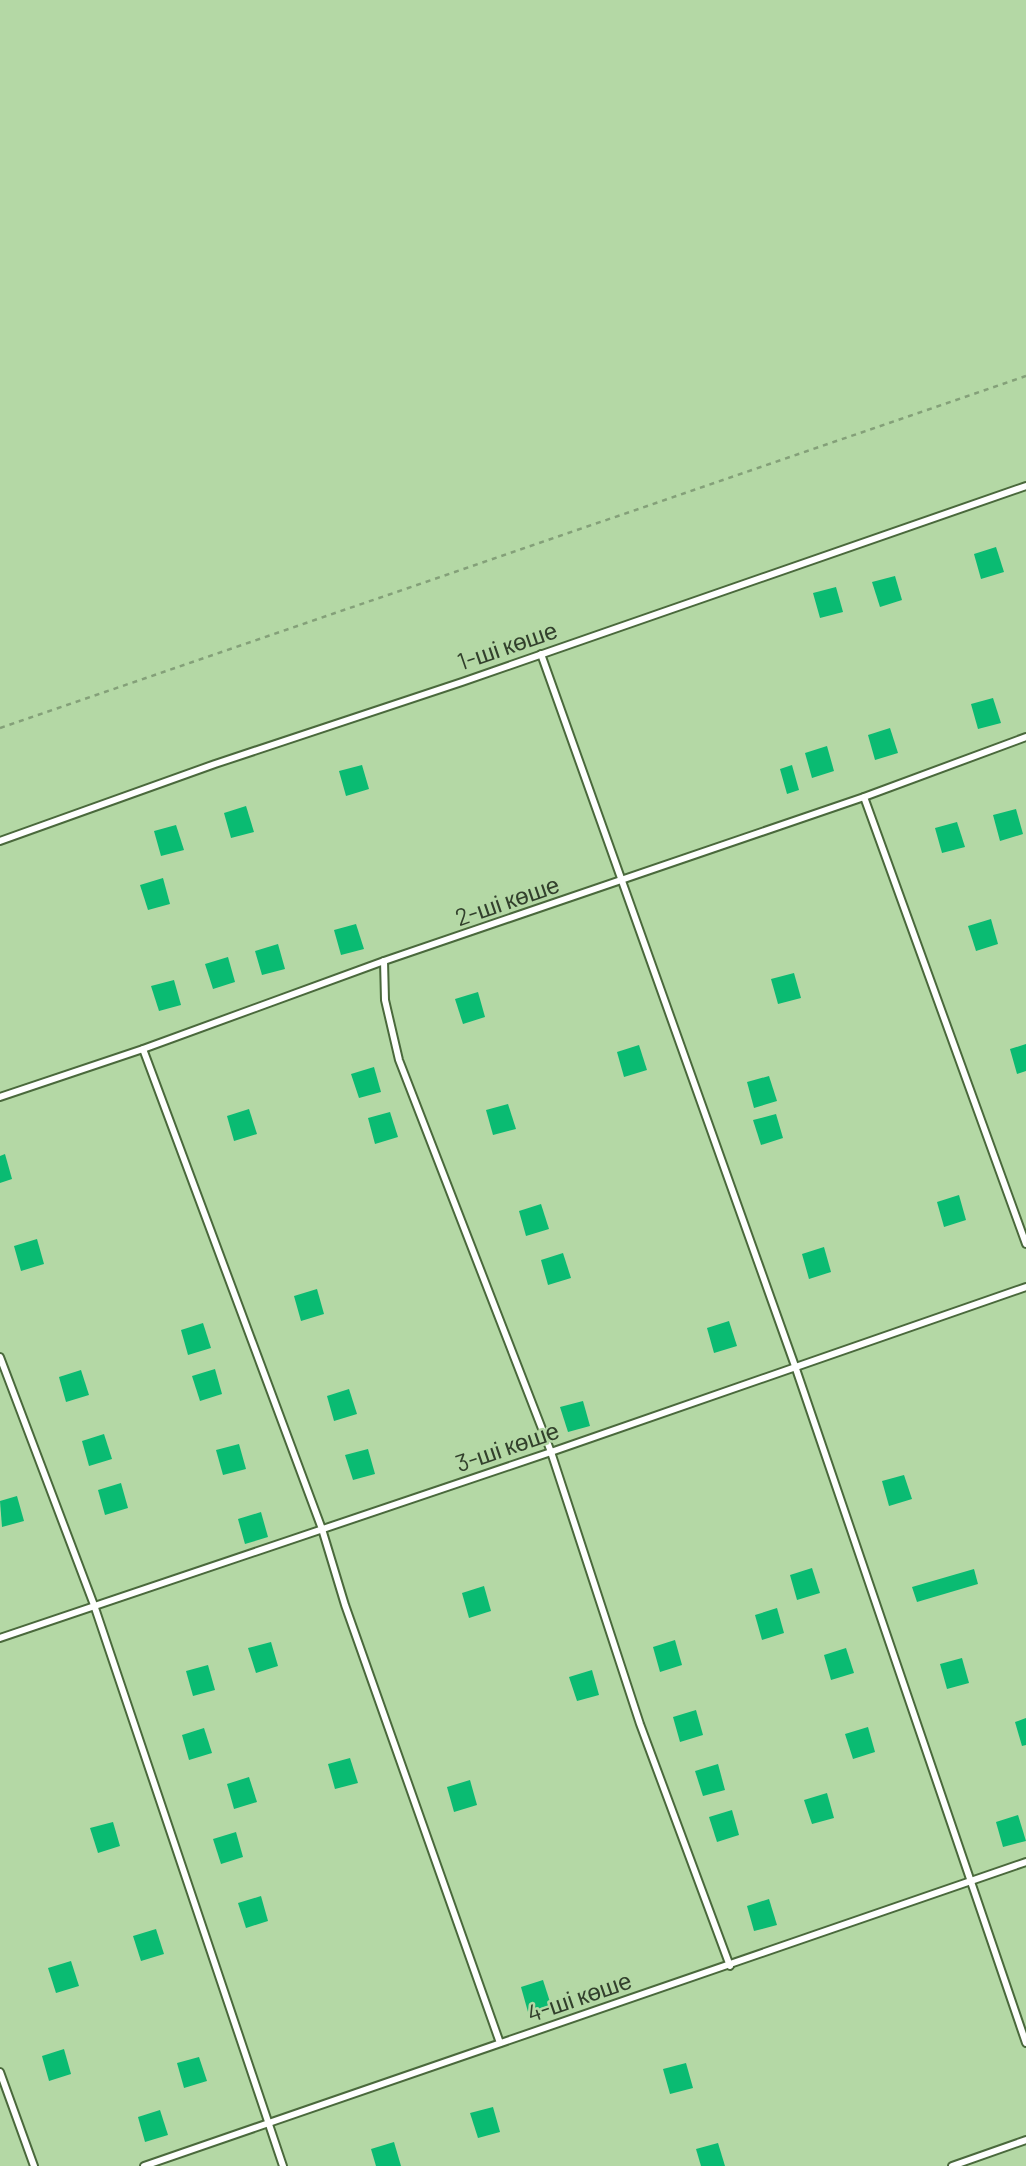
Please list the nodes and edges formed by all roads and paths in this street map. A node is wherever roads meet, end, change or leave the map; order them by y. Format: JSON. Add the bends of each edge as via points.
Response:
{"nodes":[{"id":1,"x":1026,"y":376,"type":"edge"},
{"id":2,"x":1026,"y":486,"type":"edge"},
{"id":3,"x":541,"y":654,"type":"junction"},
{"id":4,"x":0,"y":728,"type":"edge"},
{"id":5,"x":1026,"y":737,"type":"edge"},
{"id":6,"x":864,"y":797,"type":"junction"},
{"id":7,"x":0,"y":841,"type":"edge"},
{"id":8,"x":621,"y":882,"type":"junction"},
{"id":9,"x":384,"y":961,"type":"junction"},
{"id":10,"x":143,"y":1049,"type":"junction"},
{"id":11,"x":0,"y":1097,"type":"edge"},
{"id":12,"x":1026,"y":1244,"type":"edge"},
{"id":13,"x":1026,"y":1287,"type":"edge"},
{"id":14,"x":0,"y":1357,"type":"edge"},
{"id":15,"x":795,"y":1366,"type":"junction"},
{"id":16,"x":551,"y":1452,"type":"junction"},
{"id":17,"x":322,"y":1529,"type":"junction"},
{"id":18,"x":94,"y":1605,"type":"junction"},
{"id":19,"x":0,"y":1638,"type":"edge"},
{"id":20,"x":1026,"y":1862,"type":"edge"},
{"id":21,"x":971,"y":1881,"type":"junction"},
{"id":22,"x":730,"y":1966,"type":"junction"},
{"id":23,"x":500,"y":2043,"type":"junction"},
{"id":24,"x":1026,"y":2043,"type":"edge"},
{"id":25,"x":0,"y":2072,"type":"edge"},
{"id":26,"x":269,"y":2123,"type":"junction"},
{"id":27,"x":1026,"y":2140,"type":"edge"},
{"id":28,"x":34,"y":2166,"type":"edge"},
{"id":29,"x":144,"y":2166,"type":"edge"},
{"id":30,"x":283,"y":2166,"type":"edge"},
{"id":31,"x":952,"y":2166,"type":"edge"}],
"edges":[{"from":1,"to":4,"type":"path"},
{"from":2,"to":3,"type":"lane","name":"1-ші көше"},
{"from":3,"to":7,"type":"lane","name":"1-ші көше"},
{"from":3,"to":8,"type":"lane"},
{"from":5,"to":6,"type":"lane","name":"2-ші көше"},
{"from":6,"to":8,"type":"lane","name":"2-ші көше"},
{"from":6,"to":12,"type":"lane"},
{"from":8,"to":9,"type":"lane","name":"2-ші көше"},
{"from":8,"to":15,"type":"lane"},
{"from":9,"to":10,"type":"lane","name":"2-ші көше"},
{"from":9,"to":16,"type":"lane","via":[[385,1000],[399,1060]]},
{"from":10,"to":11,"type":"lane","name":"2-ші көше"},
{"from":10,"to":17,"type":"lane"},
{"from":13,"to":15,"type":"lane","name":"3-ші көше"},
{"from":14,"to":18,"type":"lane"},
{"from":15,"to":16,"type":"lane","name":"3-ші көше"},
{"from":15,"to":21,"type":"lane"},
{"from":16,"to":17,"type":"lane","name":"3-ші көше"},
{"from":16,"to":22,"type":"lane","via":[[640,1724]]},
{"from":17,"to":18,"type":"lane","name":"3-ші көше"},
{"from":17,"to":23,"type":"lane"},
{"from":18,"to":19,"type":"lane","name":"3-ші көше"},
{"from":18,"to":26,"type":"lane"},
{"from":20,"to":21,"type":"lane","name":"4-ші көше"},
{"from":21,"to":22,"type":"lane","name":"4-ші көше"},
{"from":21,"to":24,"type":"lane"},
{"from":22,"to":23,"type":"lane","name":"4-ші көше"},
{"from":23,"to":26,"type":"lane","name":"4-ші көше"},
{"from":25,"to":28,"type":"lane"},
{"from":26,"to":29,"type":"lane","name":"4-ші көше"},
{"from":26,"to":30,"type":"lane"},
{"from":27,"to":31,"type":"lane"}]}
